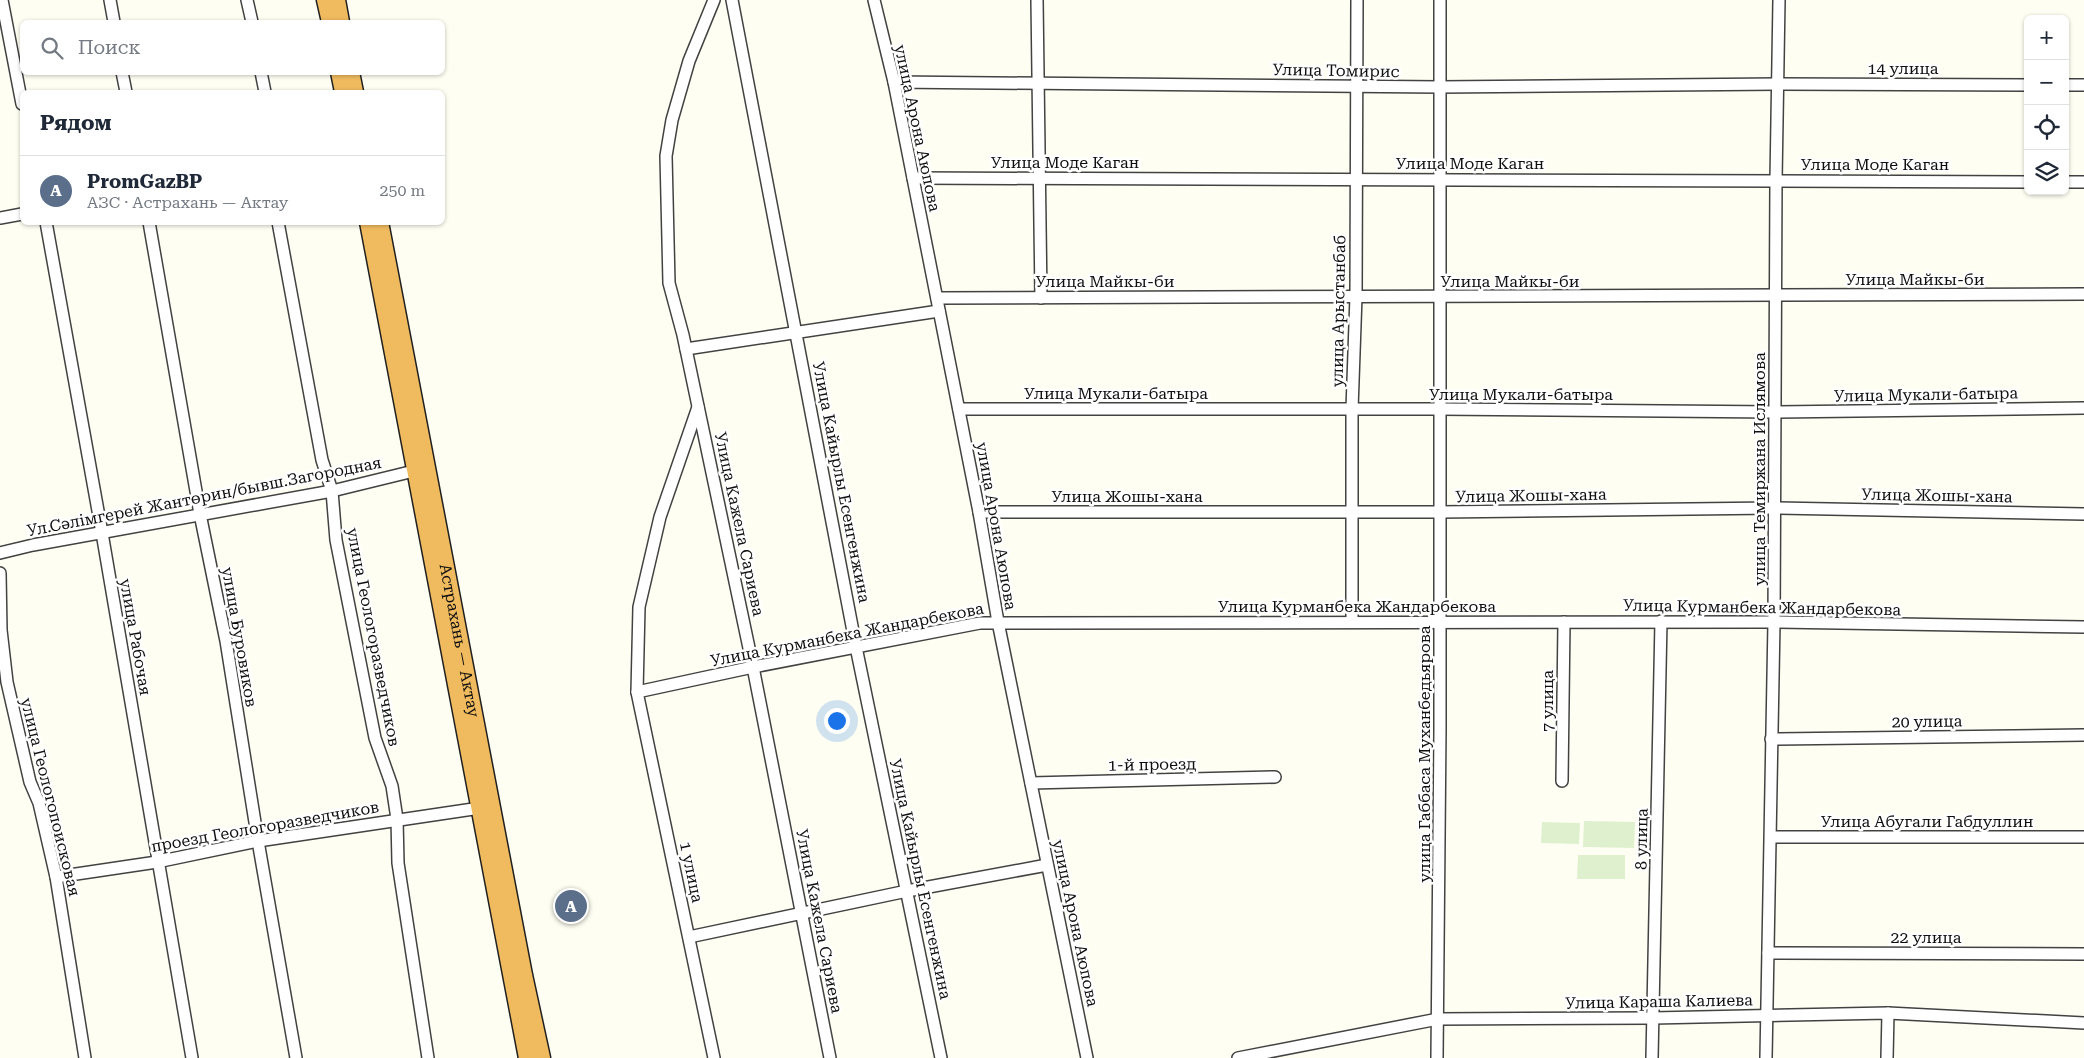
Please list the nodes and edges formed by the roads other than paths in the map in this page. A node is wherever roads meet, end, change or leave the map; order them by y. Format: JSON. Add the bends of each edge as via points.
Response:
{"nodes":[{"id":1,"x":2,"y":0,"type":"edge"},
{"id":2,"x":110,"y":0,"type":"edge"},
{"id":3,"x":247,"y":0,"type":"edge"},
{"id":4,"x":326,"y":0,"type":"edge"},
{"id":5,"x":337,"y":0,"type":"edge"},
{"id":6,"x":714,"y":0,"type":"edge"},
{"id":7,"x":732,"y":0,"type":"edge"},
{"id":8,"x":874,"y":0,"type":"edge"},
{"id":9,"x":1037,"y":0,"type":"edge"},
{"id":10,"x":1357,"y":0,"type":"edge"},
{"id":11,"x":1440,"y":0,"type":"edge"},
{"id":12,"x":1780,"y":0,"type":"edge"},
{"id":13,"x":114,"y":20,"type":"edge"},
{"id":14,"x":252,"y":20,"type":"edge"},
{"id":15,"x":330,"y":20,"type":"edge"},
{"id":16,"x":341,"y":20,"type":"edge"},
{"id":17,"x":123,"y":75,"type":"edge"},
{"id":18,"x":262,"y":75,"type":"edge"},
{"id":19,"x":340,"y":75,"type":"edge"},
{"id":20,"x":352,"y":75,"type":"edge"},
{"id":21,"x":894,"y":82,"type":"junction"},
{"id":22,"x":1037,"y":83,"type":"junction"},
{"id":23,"x":1778,"y":84,"type":"junction"},
{"id":24,"x":2024,"y":85,"type":"edge"},
{"id":25,"x":2069,"y":85,"type":"edge"},
{"id":26,"x":2084,"y":85,"type":"edge"},
{"id":27,"x":1358,"y":86,"type":"junction"},
{"id":28,"x":1440,"y":87,"type":"junction"},
{"id":29,"x":126,"y":90,"type":"edge"},
{"id":30,"x":265,"y":90,"type":"edge"},
{"id":31,"x":343,"y":90,"type":"edge"},
{"id":32,"x":355,"y":90,"type":"edge"},
{"id":33,"x":20,"y":94,"type":"edge"},
{"id":34,"x":913,"y":178,"type":"junction"},
{"id":35,"x":1038,"y":178,"type":"junction"},
{"id":36,"x":1356,"y":178,"type":"junction"},
{"id":37,"x":1440,"y":179,"type":"junction"},
{"id":38,"x":1776,"y":180,"type":"junction"},
{"id":39,"x":2024,"y":182,"type":"edge"},
{"id":40,"x":2069,"y":182,"type":"edge"},
{"id":41,"x":2084,"y":182,"type":"edge"},
{"id":42,"x":20,"y":214,"type":"edge"},
{"id":43,"x":0,"y":218,"type":"edge"},
{"id":44,"x":47,"y":225,"type":"edge"},
{"id":45,"x":150,"y":225,"type":"edge"},
{"id":46,"x":279,"y":225,"type":"edge"},
{"id":47,"x":369,"y":225,"type":"edge"},
{"id":48,"x":380,"y":225,"type":"edge"},
{"id":49,"x":2084,"y":294,"type":"edge"},
{"id":50,"x":1356,"y":296,"type":"junction"},
{"id":51,"x":1776,"y":296,"type":"junction"},
{"id":52,"x":1440,"y":297,"type":"junction"},
{"id":53,"x":936,"y":298,"type":"junction"},
{"id":54,"x":1041,"y":298,"type":"junction"},
{"id":55,"x":939,"y":311,"type":"junction"},
{"id":56,"x":797,"y":331,"type":"junction"},
{"id":57,"x":396,"y":338,"type":"junction"},
{"id":58,"x":686,"y":349,"type":"junction"},
{"id":59,"x":698,"y":407,"type":"junction"},
{"id":60,"x":2084,"y":408,"type":"edge"},
{"id":61,"x":959,"y":409,"type":"junction"},
{"id":62,"x":1352,"y":409,"type":"junction"},
{"id":63,"x":1440,"y":409,"type":"junction"},
{"id":64,"x":1775,"y":412,"type":"junction"},
{"id":65,"x":421,"y":469,"type":"junction"},
{"id":66,"x":332,"y":491,"type":"junction"},
{"id":67,"x":1774,"y":508,"type":"junction"},
{"id":68,"x":979,"y":512,"type":"junction"},
{"id":69,"x":1352,"y":512,"type":"junction"},
{"id":70,"x":1440,"y":512,"type":"junction"},
{"id":71,"x":200,"y":514,"type":"junction"},
{"id":72,"x":2084,"y":514,"type":"edge"},
{"id":73,"x":102,"y":533,"type":"junction"},
{"id":74,"x":0,"y":553,"type":"edge"},
{"id":75,"x":0,"y":573,"type":"edge"},
{"id":76,"x":1661,"y":621,"type":"junction"},
{"id":77,"x":998,"y":622,"type":"junction"},
{"id":78,"x":1352,"y":622,"type":"junction"},
{"id":79,"x":1564,"y":622,"type":"junction"},
{"id":80,"x":1774,"y":622,"type":"junction"},
{"id":81,"x":1440,"y":623,"type":"junction"},
{"id":82,"x":2084,"y":627,"type":"edge"},
{"id":83,"x":856,"y":646,"type":"junction"},
{"id":84,"x":754,"y":667,"type":"junction"},
{"id":85,"x":637,"y":692,"type":"junction"},
{"id":86,"x":2084,"y":735,"type":"edge"},
{"id":87,"x":1771,"y":739,"type":"junction"},
{"id":88,"x":1275,"y":777,"type":"dead end"},
{"id":89,"x":1562,"y":781,"type":"dead end"},
{"id":90,"x":1030,"y":783,"type":"junction"},
{"id":91,"x":480,"y":808,"type":"junction"},
{"id":92,"x":397,"y":819,"type":"junction"},
{"id":93,"x":1771,"y":837,"type":"junction"},
{"id":94,"x":2084,"y":838,"type":"edge"},
{"id":95,"x":258,"y":841,"type":"junction"},
{"id":96,"x":157,"y":862,"type":"junction"},
{"id":97,"x":1047,"y":865,"type":"junction"},
{"id":98,"x":56,"y":877,"type":"junction"},
{"id":99,"x":907,"y":891,"type":"junction"},
{"id":100,"x":802,"y":914,"type":"junction"},
{"id":101,"x":689,"y":938,"type":"junction"},
{"id":102,"x":1768,"y":953,"type":"junction"},
{"id":103,"x":2084,"y":954,"type":"edge"},
{"id":104,"x":1888,"y":1013,"type":"junction"},
{"id":105,"x":1767,"y":1015,"type":"junction"},
{"id":106,"x":1652,"y":1018,"type":"junction"},
{"id":107,"x":1438,"y":1019,"type":"junction"},
{"id":108,"x":2084,"y":1022,"type":"edge"},
{"id":109,"x":85,"y":1058,"type":"edge"},
{"id":110,"x":192,"y":1058,"type":"edge"},
{"id":111,"x":296,"y":1058,"type":"edge"},
{"id":112,"x":428,"y":1058,"type":"edge"},
{"id":113,"x":527,"y":1058,"type":"edge"},
{"id":114,"x":542,"y":1058,"type":"edge"},
{"id":115,"x":714,"y":1058,"type":"edge"},
{"id":116,"x":830,"y":1058,"type":"edge"},
{"id":117,"x":941,"y":1058,"type":"edge"},
{"id":118,"x":1087,"y":1058,"type":"edge"},
{"id":119,"x":1238,"y":1058,"type":"edge"},
{"id":120,"x":1437,"y":1058,"type":"edge"},
{"id":121,"x":1652,"y":1058,"type":"edge"},
{"id":122,"x":1766,"y":1058,"type":"edge"},
{"id":123,"x":1887,"y":1058,"type":"edge"}],
"edges":[{"from":1,"to":33,"type":"street"},
{"from":2,"to":13,"type":"street"},
{"from":3,"to":14,"type":"street"},
{"from":4,"to":15,"type":"highway"},
{"from":5,"to":16,"type":"highway"},
{"from":6,"to":58,"type":"street","name":"Улица Кажела Сариева","via":[[689,60],[672,120],[666,156],[670,283]]},
{"from":7,"to":56,"type":"street","name":"Улица Кайырлы Есенгенжина"},
{"from":8,"to":21,"type":"street","name":"улица Арона Аюпова"},
{"from":9,"to":22,"type":"street"},
{"from":10,"to":27,"type":"street","name":"улица Арыстанбаб"},
{"from":11,"to":28,"type":"street","name":"улица Габбаса Муханбедьярова"},
{"from":12,"to":23,"type":"street","name":"улица Темиржана Ислямова"},
{"from":17,"to":29,"type":"street"},
{"from":18,"to":30,"type":"street"},
{"from":19,"to":31,"type":"highway"},
{"from":20,"to":32,"type":"highway"},
{"from":21,"to":22,"type":"street","name":"Улица Томирис"},
{"from":21,"to":34,"type":"street","name":"улица Арона Аюпова"},
{"from":22,"to":27,"type":"street","name":"Улица Томирис"},
{"from":22,"to":35,"type":"street"},
{"from":23,"to":24,"type":"street","name":"14 улица"},
{"from":23,"to":28,"type":"street","name":"Улица Томирис"},
{"from":23,"to":38,"type":"street","name":"улица Темиржана Ислямова"},
{"from":25,"to":26,"type":"street"},
{"from":27,"to":28,"type":"street","name":"Улица Томирис"},
{"from":27,"to":36,"type":"street","name":"улица Арыстанбаб"},
{"from":28,"to":37,"type":"street","name":"улица Габбаса Муханбедьярова"},
{"from":34,"to":35,"type":"street","name":"Улица Моде Каган"},
{"from":34,"to":53,"type":"street","name":"улица Арона Аюпова"},
{"from":35,"to":36,"type":"street","name":"Улица Моде Каган"},
{"from":35,"to":54,"type":"street"},
{"from":36,"to":37,"type":"street","name":"Улица Моде Каган"},
{"from":36,"to":50,"type":"street","name":"улица Арыстанбаб"},
{"from":37,"to":38,"type":"street","name":"Улица Моде Каган"},
{"from":37,"to":52,"type":"street","name":"улица Габбаса Муханбедьярова"},
{"from":38,"to":39,"type":"street","name":"Улица Моде Каган"},
{"from":38,"to":51,"type":"street","name":"улица Темиржана Ислямова"},
{"from":40,"to":41,"type":"street"},
{"from":42,"to":43,"type":"street"},
{"from":44,"to":73,"type":"street","name":"улица Рабочая"},
{"from":45,"to":71,"type":"street","name":"улица Буровиков"},
{"from":46,"to":66,"type":"street","name":"улица Геологоразведчиков","via":[[322,460]]},
{"from":47,"to":57,"type":"highway","name":"Астрахань — Актау"},
{"from":48,"to":57,"type":"highway","name":"Астрахань — Актау"},
{"from":49,"to":51,"type":"street","name":"Улица Майкы-би"},
{"from":50,"to":52,"type":"street","name":"Улица Майкы-би"},
{"from":50,"to":54,"type":"street","name":"Улица Майкы-би"},
{"from":50,"to":62,"type":"street","name":"улица Арыстанбаб"},
{"from":51,"to":52,"type":"street","name":"Улица Майкы-би"},
{"from":51,"to":64,"type":"street","name":"улица Темиржана Ислямова"},
{"from":52,"to":63,"type":"street","name":"улица Габбаса Муханбедьярова"},
{"from":53,"to":54,"type":"street","name":"Улица Майкы-би"},
{"from":53,"to":55,"type":"street","name":"улица Арона Аюпова"},
{"from":55,"to":56,"type":"street"},
{"from":55,"to":61,"type":"street","name":"улица Арона Аюпова"},
{"from":56,"to":58,"type":"street"},
{"from":56,"to":83,"type":"street","name":"Улица Кайырлы Есенгенжина"},
{"from":57,"to":65,"type":"highway","name":"Астрахань — Актау"},
{"from":58,"to":59,"type":"street","name":"Улица Кажела Сариева"},
{"from":59,"to":84,"type":"street","name":"Улица Кажела Сариева"},
{"from":59,"to":85,"type":"street","name":"1 улица","via":[[660,517],[639,607]]},
{"from":60,"to":64,"type":"street","name":"Улица Мукали-батыра"},
{"from":61,"to":62,"type":"street","name":"Улица Мукали-батыра"},
{"from":61,"to":68,"type":"street","name":"улица Арона Аюпова"},
{"from":62,"to":63,"type":"street","name":"Улица Мукали-батыра"},
{"from":62,"to":69,"type":"street","name":"улица Арыстанбаб"},
{"from":63,"to":64,"type":"street","name":"Улица Мукали-батыра"},
{"from":63,"to":70,"type":"street","name":"улица Габбаса Муханбедьярова"},
{"from":64,"to":67,"type":"street","name":"улица Темиржана Ислямова"},
{"from":65,"to":66,"type":"street","name":"Ул.Сәлімгерей Жантөрин/бывш.Загородная"},
{"from":65,"to":91,"type":"highway","name":"Астрахань — Актау"},
{"from":65,"to":114,"type":"highway","name":"Астрахань — Актау"},
{"from":66,"to":71,"type":"street","name":"Ул.Сәлімгерей Жантөрин/бывш.Загородная"},
{"from":66,"to":92,"type":"street","name":"улица Геологоразведчиков","via":[[336,540],[375,738],[392,786]]},
{"from":67,"to":70,"type":"street","name":"Улица Жошы-хана"},
{"from":67,"to":72,"type":"street","name":"Улица Жошы-хана"},
{"from":67,"to":80,"type":"street","name":"улица Темиржана Ислямова"},
{"from":68,"to":69,"type":"street","name":"Улица Жошы-хана"},
{"from":68,"to":77,"type":"street","name":"улица Арона Аюпова"},
{"from":69,"to":70,"type":"street","name":"Улица Жошы-хана"},
{"from":69,"to":78,"type":"street","name":"улица Арыстанбаб"},
{"from":70,"to":81,"type":"street","name":"улица Габбаса Муханбедьярова"},
{"from":71,"to":73,"type":"street","name":"Ул.Сәлімгерей Жантөрин/бывш.Загородная"},
{"from":71,"to":95,"type":"street","name":"улица Буровиков","via":[[226,641]]},
{"from":73,"to":74,"type":"street","name":"Ул.Сәлімгерей Жантөрин/бывш.Загородная"},
{"from":73,"to":96,"type":"street","name":"улица Рабочая"},
{"from":75,"to":98,"type":"street","name":"улица Геологопоисковая","via":[[1,630],[7,682]]},
{"from":76,"to":79,"type":"street","name":"Улица Курманбека Жандарбекова"},
{"from":76,"to":80,"type":"street","name":"Улица Курманбека Жандарбекова"},
{"from":76,"to":106,"type":"street","name":"8 улица"},
{"from":77,"to":78,"type":"street","name":"Улица Курманбека Жандарбекова"},
{"from":77,"to":83,"type":"street","name":"Улица Курманбека Жандарбекова"},
{"from":77,"to":90,"type":"street","name":"улица Арона Аюпова"},
{"from":78,"to":81,"type":"street","name":"Улица Курманбека Жандарбекова"},
{"from":79,"to":81,"type":"street","name":"Улица Курманбека Жандарбекова"},
{"from":79,"to":89,"type":"street","name":"7 улица"},
{"from":80,"to":82,"type":"street","name":"Улица Курманбека Жандарбекова"},
{"from":80,"to":87,"type":"street","name":"улица Темиржана Ислямова"},
{"from":81,"to":107,"type":"street","name":"улица Габбаса Муханбедьярова"},
{"from":83,"to":84,"type":"street","name":"Улица Курманбека Жандарбекова"},
{"from":83,"to":99,"type":"street","name":"Улица Кайырлы Есенгенжина"},
{"from":84,"to":85,"type":"street","name":"Улица Курманбека Жандарбекова"},
{"from":84,"to":100,"type":"street","name":"Улица Кажела Сариева"},
{"from":85,"to":101,"type":"street","name":"1 улица"},
{"from":86,"to":87,"type":"street","name":"20 улица"},
{"from":87,"to":93,"type":"street","name":"улица Темиржана Ислямова"},
{"from":88,"to":90,"type":"street","name":"1-й проезд"},
{"from":90,"to":97,"type":"street","name":"улица Арона Аюпова"},
{"from":91,"to":92,"type":"street","name":"проезд Геологоразведчиков"},
{"from":91,"to":113,"type":"highway","name":"Астрахань — Актау"},
{"from":92,"to":95,"type":"street","name":"проезд Геологоразведчиков"},
{"from":92,"to":112,"type":"street","name":"улица Геологоразведчиков","via":[[398,863]]},
{"from":93,"to":94,"type":"street","name":"Улица Абугали Габдуллин"},
{"from":93,"to":102,"type":"street","name":"улица Темиржана Ислямова"},
{"from":95,"to":96,"type":"street","name":"проезд Геологоразведчиков"},
{"from":95,"to":111,"type":"street","name":"улица Буровиков"},
{"from":96,"to":98,"type":"street","name":"проезд Геологоразведчиков"},
{"from":96,"to":110,"type":"street","name":"улица Рабочая"},
{"from":97,"to":99,"type":"street"},
{"from":97,"to":118,"type":"street","name":"улица Арона Аюпова"},
{"from":98,"to":109,"type":"street","name":"улица Геологопоисковая"},
{"from":99,"to":100,"type":"street"},
{"from":99,"to":117,"type":"street","name":"Улица Кайырлы Есенгенжина"},
{"from":100,"to":101,"type":"street"},
{"from":100,"to":116,"type":"street","name":"Улица Кажела Сариева"},
{"from":101,"to":115,"type":"street","name":"1 улица"},
{"from":102,"to":103,"type":"street","name":"22 улица"},
{"from":102,"to":105,"type":"street","name":"улица Темиржана Ислямова"},
{"from":104,"to":105,"type":"street","name":"Улица Караша Калиева"},
{"from":104,"to":108,"type":"street","name":"Улица Караша Калиева"},
{"from":104,"to":123,"type":"street"},
{"from":105,"to":106,"type":"street","name":"Улица Караша Калиева"},
{"from":105,"to":122,"type":"street","name":"улица Темиржана Ислямова"},
{"from":106,"to":107,"type":"street","name":"Улица Караша Калиева"},
{"from":106,"to":121,"type":"street","name":"8 улица"},
{"from":107,"to":119,"type":"street","name":"Улица Караша Калиева"},
{"from":107,"to":120,"type":"street","name":"улица Габбаса Муханбедьярова"}]}
